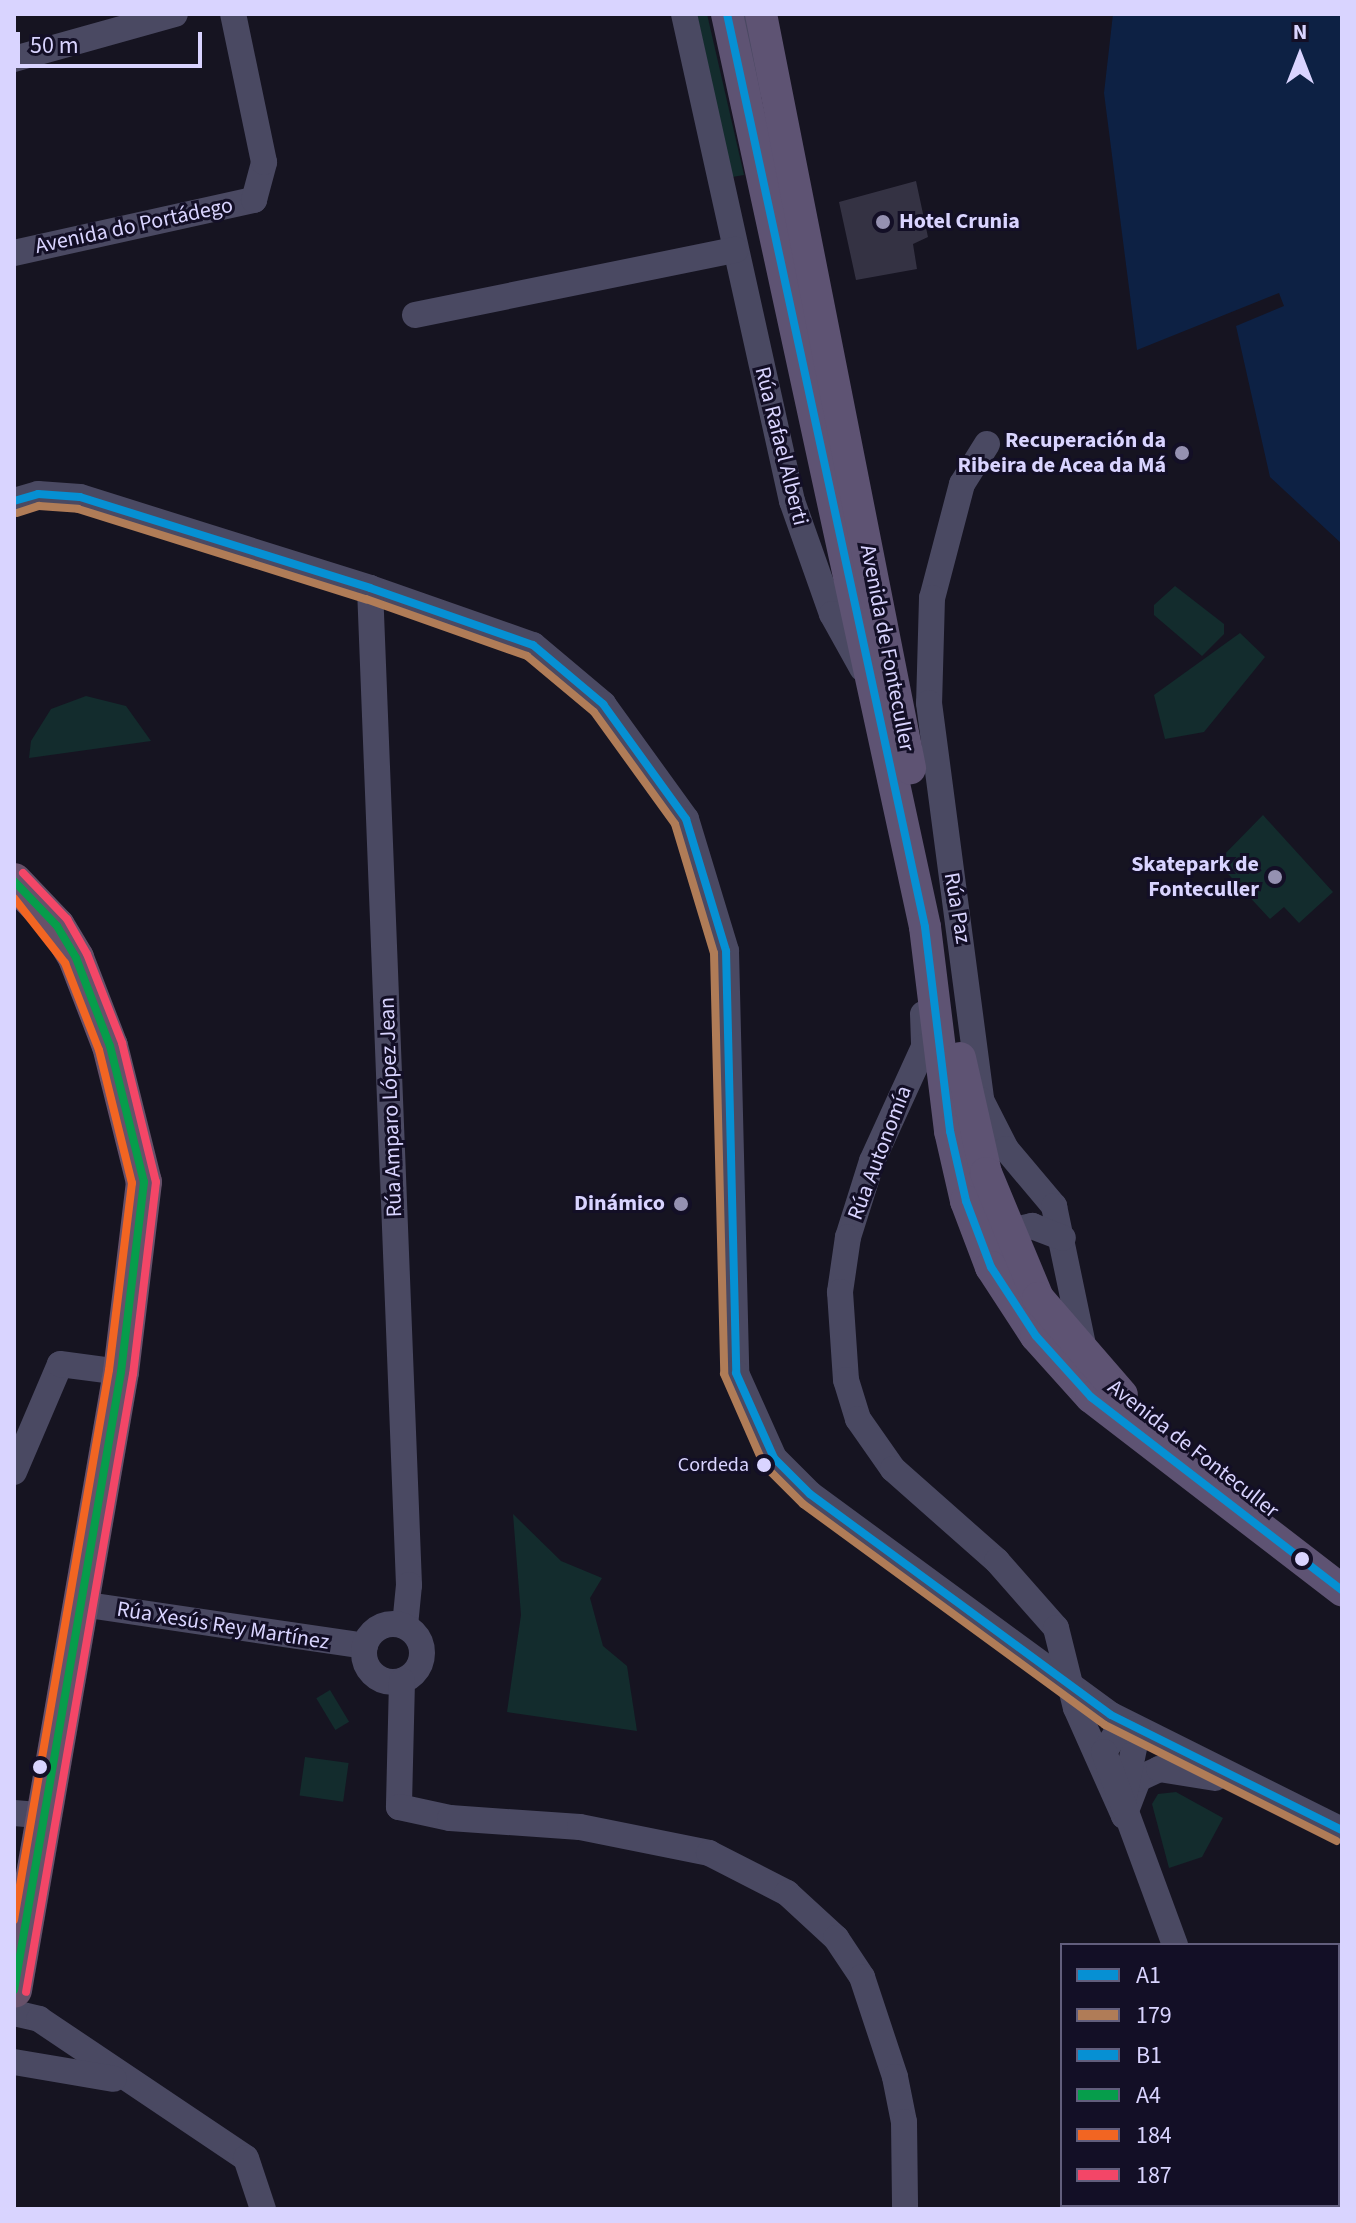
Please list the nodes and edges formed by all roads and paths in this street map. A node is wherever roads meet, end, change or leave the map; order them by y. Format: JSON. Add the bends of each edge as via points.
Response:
{"nodes":[{"id":1,"x":233,"y":14,"type":"edge"},
{"id":2,"x":684,"y":14,"type":"edge"},
{"id":3,"x":727,"y":14,"type":"edge"},
{"id":4,"x":742,"y":14,"type":"edge"},
{"id":5,"x":761,"y":14,"type":"edge"},
{"id":6,"x":164,"y":15,"type":"edge"},
{"id":7,"x":14,"y":59,"type":"edge"},
{"id":8,"x":780,"y":102,"type":"junction"},
{"id":9,"x":735,"y":250,"type":"junction"},
{"id":10,"x":14,"y":253,"type":"edge"},
{"id":11,"x":814,"y":273,"type":"junction"},
{"id":12,"x":415,"y":315,"type":"dead end"},
{"id":13,"x":987,"y":444,"type":"dead end"},
{"id":14,"x":14,"y":501,"type":"edge"},
{"id":15,"x":792,"y":501,"type":"junction"},
{"id":16,"x":829,"y":503,"type":"junction"},
{"id":17,"x":370,"y":588,"type":"junction"},
{"id":18,"x":868,"y":678,"type":"junction"},
{"id":19,"x":14,"y":881,"type":"edge"},
{"id":20,"x":925,"y":927,"type":"junction"},
{"id":21,"x":950,"y":1131,"type":"junction"},
{"id":22,"x":1010,"y":1231,"type":"junction"},
{"id":23,"x":1063,"y":1238,"type":"junction"},
{"id":24,"x":1020,"y":1268,"type":"junction"},
{"id":25,"x":1072,"y":1358,"type":"junction"},
{"id":26,"x":121,"y":1372,"type":"junction"},
{"id":27,"x":14,"y":1472,"type":"edge"},
{"id":28,"x":1342,"y":1567,"type":"edge"},
{"id":29,"x":1342,"y":1590,"type":"edge"},
{"id":30,"x":81,"y":1604,"type":"junction"},
{"id":31,"x":405,"y":1626,"type":"junction"},
{"id":32,"x":365,"y":1646,"type":"junction"},
{"id":33,"x":402,"y":1681,"type":"junction"},
{"id":34,"x":1066,"y":1682,"type":"junction"},
{"id":35,"x":1138,"y":1729,"type":"junction"},
{"id":36,"x":1262,"y":1790,"type":"junction"},
{"id":37,"x":30,"y":1814,"type":"edge"},
{"id":38,"x":1124,"y":1816,"type":"junction"},
{"id":39,"x":1342,"y":1830,"type":"edge"},
{"id":40,"x":1174,"y":1943,"type":"edge"},
{"id":41,"x":14,"y":1990,"type":"edge"},
{"id":42,"x":14,"y":2013,"type":"edge"},
{"id":43,"x":61,"y":2033,"type":"junction"},
{"id":44,"x":14,"y":2062,"type":"edge"},
{"id":45,"x":48,"y":2063,"type":"junction"},
{"id":46,"x":144,"y":2089,"type":"junction"},
{"id":47,"x":263,"y":2209,"type":"edge"},
{"id":48,"x":905,"y":2209,"type":"edge"}],
"edges":[{"from":1,"to":10,"type":"street","name":"Avenida do Portádego","via":[[264,162],[254,200]]},
{"from":2,"to":9,"type":"street","name":"Rúa Rafael Alberti"},
{"from":3,"to":16,"type":"main road","name":"Avenida de Fonteculler"},
{"from":4,"to":8,"type":"street","via":[[758,74]]},
{"from":5,"to":8,"type":"main road","name":"Avenida de Fonteculler"},
{"from":6,"to":7,"type":"street"},
{"from":8,"to":11,"type":"main road","name":"Avenida de Fonteculler"},
{"from":9,"to":12,"type":"street"},
{"from":9,"to":15,"type":"street","name":"Rúa Rafael Alberti"},
{"from":11,"to":16,"type":"main road","via":[[834,468]]},
{"from":11,"to":22,"type":"main road","name":"Avenida de Fonteculler","via":[[958,1051],[986,1173]]},
{"from":13,"to":23,"type":"street","name":"Rúa Paz","via":[[962,484],[932,598],[929,703],[981,1100],[1006,1149],[1054,1206]]},
{"from":14,"to":17,"type":"street","via":[[38,494],[80,497]]},
{"from":15,"to":16,"type":"street"},
{"from":15,"to":18,"type":"street","name":"Rúa Rafael Alberti","via":[[832,614]]},
{"from":16,"to":18,"type":"main road","name":"Avenida de Fonteculler"},
{"from":17,"to":31,"type":"street","name":"Rúa Amparo López Jean","via":[[409,1585]]},
{"from":17,"to":34,"type":"street","via":[[533,645],[603,704],[686,819],[726,951],[736,1373],[751,1418],[774,1458],[810,1494]]},
{"from":18,"to":20,"type":"main road","name":"Avenida de Fonteculler"},
{"from":19,"to":26,"type":"highway","via":[[57,926],[76,958],[139,1146],[142,1229]]},
{"from":20,"to":21,"type":"main road","name":"Avenida de Fonteculler"},
{"from":20,"to":34,"type":"street","name":"Rúa Autonomía","via":[[917,972],[924,1047],[872,1161],[848,1237],[840,1292],[846,1380],[858,1419],[893,1469],[997,1561],[1056,1628],[1070,1663]]},
{"from":21,"to":24,"type":"street","via":[[1006,1265]]},
{"from":21,"to":25,"type":"main road","name":"Avenida de Fonteculler","via":[[966,1201],[991,1267]]},
{"from":22,"to":23,"type":"street","via":[[1032,1226]]},
{"from":22,"to":24,"type":"main road","name":"Avenida de Fonteculler"},
{"from":23,"to":24,"type":"street","via":[[1043,1266]]},
{"from":23,"to":25,"type":"street","name":"Rúa Paz"},
{"from":24,"to":25,"type":"main road","name":"Avenida de Fonteculler"},
{"from":25,"to":28,"type":"main road","name":"Avenida de Fonteculler"},
{"from":25,"to":29,"type":"main road","name":"Avenida de Fonteculler","via":[[1138,1436]]},
{"from":26,"to":27,"type":"street","via":[[60,1364]]},
{"from":26,"to":30,"type":"highway"},
{"from":30,"to":32,"type":"street","name":"Rúa Xesús Rey Martínez"},
{"from":30,"to":37,"type":"highway"},
{"from":31,"to":32,"type":"street","via":[[385,1625]]},
{"from":31,"to":33,"type":"street","via":[[423,1654]]},
{"from":32,"to":33,"type":"street","via":[[370,1671],[385,1680]]},
{"from":33,"to":48,"type":"street","via":[[399,1807],[450,1818],[580,1827],[709,1853],[787,1893],[836,1938],[862,1977],[895,2077],[904,2122]]},
{"from":34,"to":35,"type":"street"},
{"from":34,"to":38,"type":"street"},
{"from":35,"to":36,"type":"street"},
{"from":35,"to":38,"type":"street","via":[[1123,1778]]},
{"from":36,"to":38,"type":"street","via":[[1159,1769],[1138,1779]]},
{"from":36,"to":39,"type":"street"},
{"from":37,"to":41,"type":"highway"},
{"from":38,"to":40,"type":"street"},
{"from":42,"to":43,"type":"street"},
{"from":43,"to":45,"type":"street","via":[[62,2057]]},
{"from":43,"to":46,"type":"street"},
{"from":44,"to":45,"type":"street"},
{"from":45,"to":46,"type":"street"},
{"from":46,"to":47,"type":"street","via":[[246,2158]]}]}
